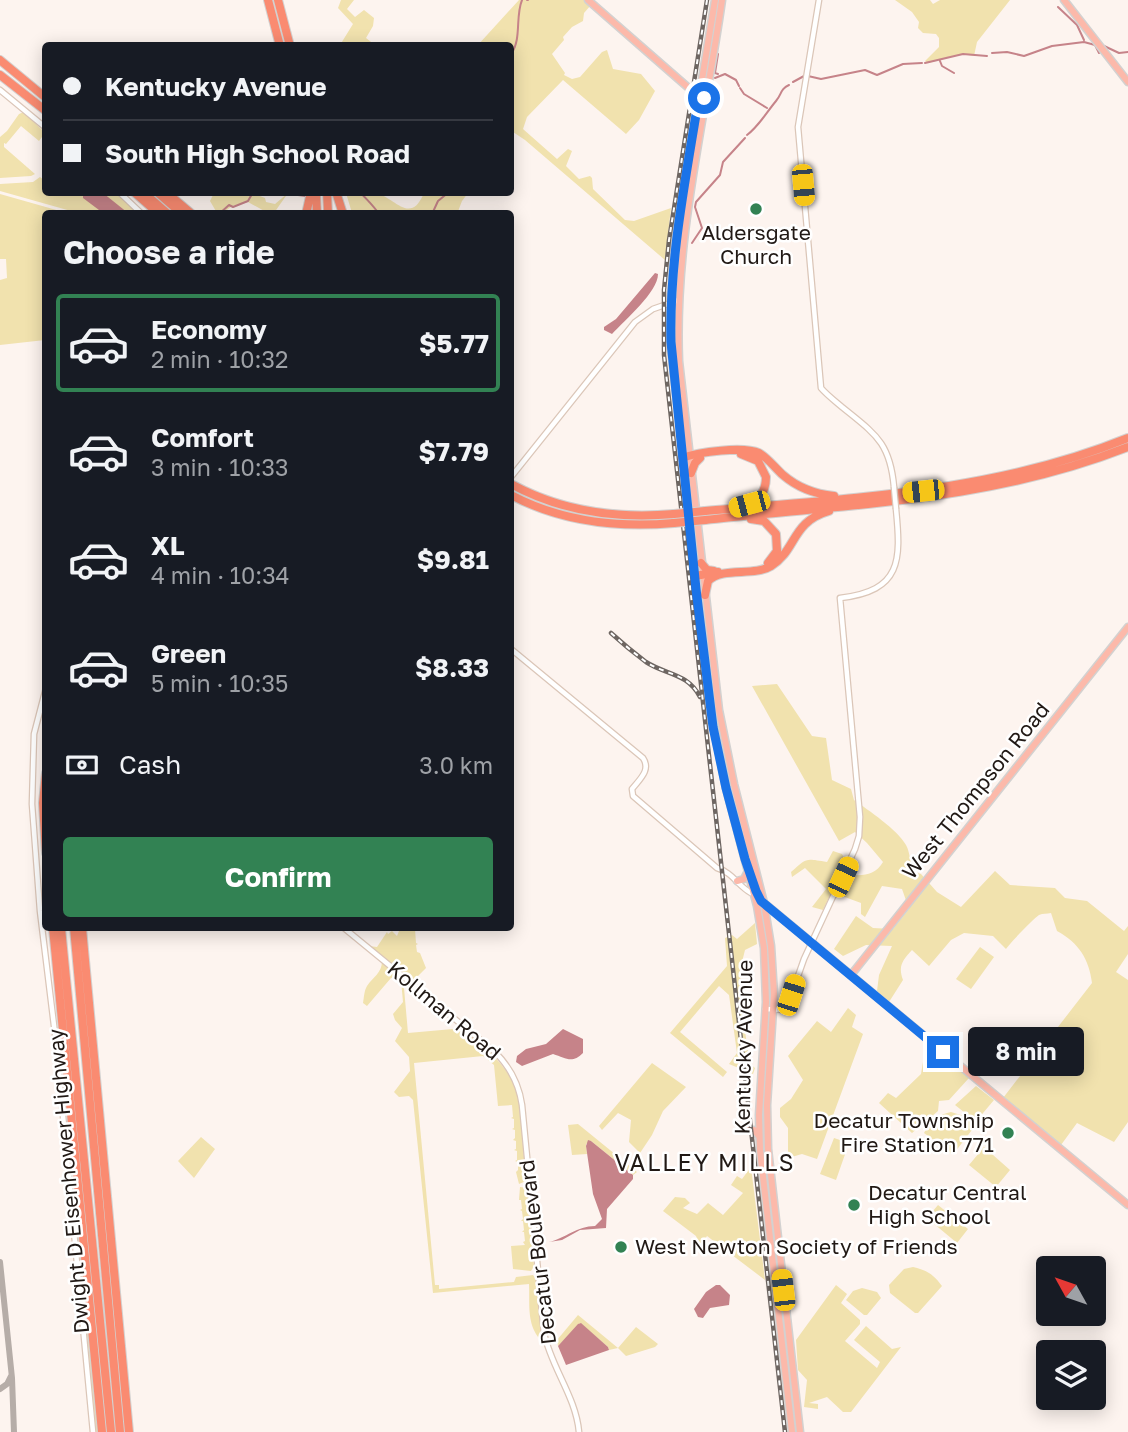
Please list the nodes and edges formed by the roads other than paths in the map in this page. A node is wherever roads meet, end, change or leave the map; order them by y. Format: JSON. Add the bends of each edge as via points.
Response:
{"nodes":[{"id":1,"x":268,"y":0,"type":"edge"},
{"id":2,"x":588,"y":0,"type":"edge"},
{"id":3,"x":715,"y":0,"type":"edge"},
{"id":4,"x":722,"y":0,"type":"edge"},
{"id":5,"x":819,"y":0,"type":"edge"},
{"id":6,"x":1064,"y":0,"type":"edge"},
{"id":7,"x":278,"y":2,"type":"edge"},
{"id":8,"x":279,"y":42,"type":"edge"},
{"id":9,"x":291,"y":42,"type":"edge"},
{"id":10,"x":0,"y":60,"type":"edge"},
{"id":11,"x":0,"y":75,"type":"edge"},
{"id":12,"x":702,"y":80,"type":"junction"},
{"id":13,"x":1128,"y":82,"type":"edge"},
{"id":14,"x":0,"y":90,"type":"edge"},
{"id":15,"x":42,"y":95,"type":"edge"},
{"id":16,"x":699,"y":96,"type":"junction"},
{"id":17,"x":706,"y":103,"type":"junction"},
{"id":18,"x":42,"y":110,"type":"edge"},
{"id":19,"x":703,"y":120,"type":"junction"},
{"id":20,"x":42,"y":125,"type":"edge"},
{"id":21,"x":123,"y":196,"type":"edge"},
{"id":22,"x":137,"y":196,"type":"edge"},
{"id":23,"x":148,"y":196,"type":"edge"},
{"id":24,"x":163,"y":196,"type":"edge"},
{"id":25,"x":170,"y":196,"type":"edge"},
{"id":26,"x":138,"y":210,"type":"edge"},
{"id":27,"x":153,"y":210,"type":"edge"},
{"id":28,"x":163,"y":210,"type":"edge"},
{"id":29,"x":184,"y":210,"type":"edge"},
{"id":30,"x":185,"y":210,"type":"edge"},
{"id":31,"x":679,"y":300,"type":"junction"},
{"id":32,"x":671,"y":303,"type":"junction"},
{"id":33,"x":1128,"y":438,"type":"edge"},
{"id":34,"x":1128,"y":447,"type":"edge"},
{"id":35,"x":687,"y":455,"type":"junction"},
{"id":36,"x":701,"y":456,"type":"junction"},
{"id":37,"x":514,"y":472,"type":"edge"},
{"id":38,"x":691,"y":473,"type":"junction"},
{"id":39,"x":514,"y":485,"type":"edge"},
{"id":40,"x":514,"y":496,"type":"edge"},
{"id":41,"x":851,"y":498,"type":"junction"},
{"id":42,"x":846,"y":506,"type":"junction"},
{"id":43,"x":730,"y":509,"type":"junction"},
{"id":44,"x":707,"y":517,"type":"junction"},
{"id":45,"x":674,"y":518,"type":"junction"},
{"id":46,"x":701,"y":563,"type":"junction"},
{"id":47,"x":718,"y":574,"type":"junction"},
{"id":48,"x":700,"y":575,"type":"junction"},
{"id":49,"x":705,"y":595,"type":"junction"},
{"id":50,"x":1128,"y":627,"type":"edge"},
{"id":51,"x":514,"y":651,"type":"edge"},
{"id":52,"x":42,"y":705,"type":"edge"},
{"id":53,"x":745,"y":859,"type":"junction"},
{"id":54,"x":747,"y":868,"type":"junction"},
{"id":55,"x":737,"y":881,"type":"junction"},
{"id":56,"x":757,"y":898,"type":"junction"},
{"id":57,"x":780,"y":917,"type":"junction"},
{"id":58,"x":768,"y":923,"type":"junction"},
{"id":59,"x":42,"y":926,"type":"edge"},
{"id":60,"x":43,"y":931,"type":"edge"},
{"id":61,"x":53,"y":931,"type":"edge"},
{"id":62,"x":61,"y":931,"type":"edge"},
{"id":63,"x":74,"y":931,"type":"edge"},
{"id":64,"x":82,"y":931,"type":"edge"},
{"id":65,"x":348,"y":931,"type":"edge"},
{"id":66,"x":811,"y":943,"type":"junction"},
{"id":67,"x":75,"y":945,"type":"junction"},
{"id":68,"x":63,"y":946,"type":"junction"},
{"id":69,"x":772,"y":953,"type":"junction"},
{"id":70,"x":851,"y":975,"type":"junction"},
{"id":71,"x":769,"y":1009,"type":"junction"},
{"id":72,"x":98,"y":1108,"type":"junction"},
{"id":73,"x":72,"y":1109,"type":"junction"},
{"id":74,"x":522,"y":1109,"type":"joint"},
{"id":75,"x":748,"y":1130,"type":"dead end"},
{"id":76,"x":759,"y":1136,"type":"junction"},
{"id":77,"x":1128,"y":1205,"type":"edge"},
{"id":78,"x":93,"y":1432,"type":"edge"},
{"id":79,"x":103,"y":1432,"type":"edge"},
{"id":80,"x":111,"y":1432,"type":"edge"},
{"id":81,"x":120,"y":1432,"type":"edge"},
{"id":82,"x":129,"y":1432,"type":"edge"},
{"id":83,"x":579,"y":1432,"type":"edge"},
{"id":84,"x":792,"y":1432,"type":"edge"},
{"id":85,"x":800,"y":1432,"type":"edge"}],
"edges":[{"from":1,"to":8,"type":"highway"},
{"from":2,"to":16,"type":"main road"},
{"from":3,"to":12,"type":"main road","name":"Kentucky Avenue"},
{"from":4,"to":17,"type":"main road","name":"Kentucky Avenue"},
{"from":5,"to":66,"type":"street","bridge":true,"via":[[798,127],[822,391],[873,433],[889,457],[899,551],[883,583],[870,592],[841,598],[860,827],[855,849]]},
{"from":6,"to":13,"type":"main road"},
{"from":7,"to":9,"type":"highway"},
{"from":10,"to":15,"type":"highway"},
{"from":11,"to":18,"type":"highway"},
{"from":12,"to":16,"type":"main road","name":"Kentucky Avenue"},
{"from":12,"to":17,"type":"main road"},
{"from":14,"to":20,"type":"street"},
{"from":16,"to":17,"type":"main road"},
{"from":16,"to":19,"type":"main road"},
{"from":16,"to":32,"type":"main road","name":"Kentucky Avenue"},
{"from":17,"to":19,"type":"main road","name":"Kentucky Avenue"},
{"from":19,"to":31,"type":"main road","name":"Kentucky Avenue"},
{"from":21,"to":26,"type":"street"},
{"from":22,"to":27,"type":"highway"},
{"from":23,"to":28,"type":"highway"},
{"from":24,"to":29,"type":"highway"},
{"from":25,"to":30,"type":"highway"},
{"from":31,"to":32,"type":"street"},
{"from":31,"to":35,"type":"main road","name":"Kentucky Avenue"},
{"from":32,"to":35,"type":"main road","name":"Kentucky Avenue","via":[[672,363]]},
{"from":32,"to":37,"type":"street","via":[[635,323]]},
{"from":33,"to":41,"type":"highway","via":[[1000,478]]},
{"from":34,"to":42,"type":"highway","via":[[1001,485]]},
{"from":35,"to":36,"type":"highway"},
{"from":35,"to":38,"type":"main road","name":"Kentucky Avenue"},
{"from":35,"to":48,"type":"main road","name":"Kentucky Avenue"},
{"from":36,"to":38,"type":"highway"},
{"from":36,"to":41,"type":"highway","via":[[751,450],[804,489]]},
{"from":36,"to":43,"type":"highway","via":[[745,454],[762,465],[766,477],[763,493]]},
{"from":38,"to":46,"type":"main road","name":"Kentucky Avenue"},
{"from":39,"to":45,"type":"highway","via":[[589,512]]},
{"from":40,"to":45,"type":"highway","via":[[548,511],[623,526]]},
{"from":41,"to":43,"type":"highway"},
{"from":42,"to":44,"type":"highway"},
{"from":42,"to":47,"type":"highway","via":[[808,521],[768,568]]},
{"from":43,"to":44,"type":"highway"},
{"from":44,"to":45,"type":"highway","bridge":true},
{"from":44,"to":47,"type":"highway","via":[[761,520],[772,526],[778,538],[777,551],[766,565]]},
{"from":46,"to":47,"type":"highway"},
{"from":46,"to":48,"type":"main road","name":"Kentucky Avenue"},
{"from":47,"to":48,"type":"highway"},
{"from":47,"to":49,"type":"highway","via":[[708,581]]},
{"from":48,"to":49,"type":"main road","name":"Kentucky Avenue"},
{"from":48,"to":53,"type":"main road","name":"Kentucky Avenue","via":[[713,727]]},
{"from":49,"to":56,"type":"main road","name":"Kentucky Avenue","via":[[723,734]]},
{"from":50,"to":70,"type":"main road","name":"West Thompson Road"},
{"from":51,"to":55,"type":"street","via":[[643,758],[646,771],[632,789],[633,796]]},
{"from":52,"to":59,"type":"street","via":[[34,738],[32,804]]},
{"from":53,"to":54,"type":"main road","name":"Kentucky Avenue"},
{"from":53,"to":56,"type":"main road"},
{"from":54,"to":55,"type":"main road","via":[[746,877]]},
{"from":54,"to":56,"type":"main road","name":"Kentucky Avenue"},
{"from":55,"to":56,"type":"street"},
{"from":56,"to":57,"type":"main road"},
{"from":56,"to":58,"type":"main road","name":"Kentucky Avenue"},
{"from":56,"to":69,"type":"main road"},
{"from":56,"to":71,"type":"main road","name":"Kentucky Avenue"},
{"from":57,"to":58,"type":"main road"},
{"from":57,"to":66,"type":"main road"},
{"from":58,"to":69,"type":"main road","name":"Kentucky Avenue"},
{"from":60,"to":78,"type":"street"},
{"from":61,"to":73,"type":"highway"},
{"from":62,"to":68,"type":"highway","name":"Dwight D Eisenhower Highway"},
{"from":63,"to":67,"type":"highway","name":"Dwight D Eisenhower Highway"},
{"from":64,"to":72,"type":"highway"},
{"from":65,"to":74,"type":"street","name":"Kollman Road","via":[[500,1057],[515,1079]]},
{"from":66,"to":70,"type":"main road"},
{"from":66,"to":71,"type":"street","via":[[786,1010]]},
{"from":67,"to":72,"type":"highway"},
{"from":67,"to":81,"type":"highway","name":"Dwight D Eisenhower Highway"},
{"from":68,"to":73,"type":"highway"},
{"from":68,"to":80,"type":"highway","name":"Dwight D Eisenhower Highway"},
{"from":69,"to":71,"type":"main road","name":"Kentucky Avenue"},
{"from":70,"to":77,"type":"main road"},
{"from":71,"to":76,"type":"main road","name":"Kentucky Avenue"},
{"from":71,"to":85,"type":"main road","name":"Kentucky Avenue","via":[[768,1149]]},
{"from":72,"to":82,"type":"highway"},
{"from":73,"to":79,"type":"highway"},
{"from":74,"to":83,"type":"street","name":"Decatur Boulevard","via":[[543,1331]]},
{"from":75,"to":76,"type":"main road"},
{"from":76,"to":84,"type":"main road","name":"Kentucky Avenue"}]}
